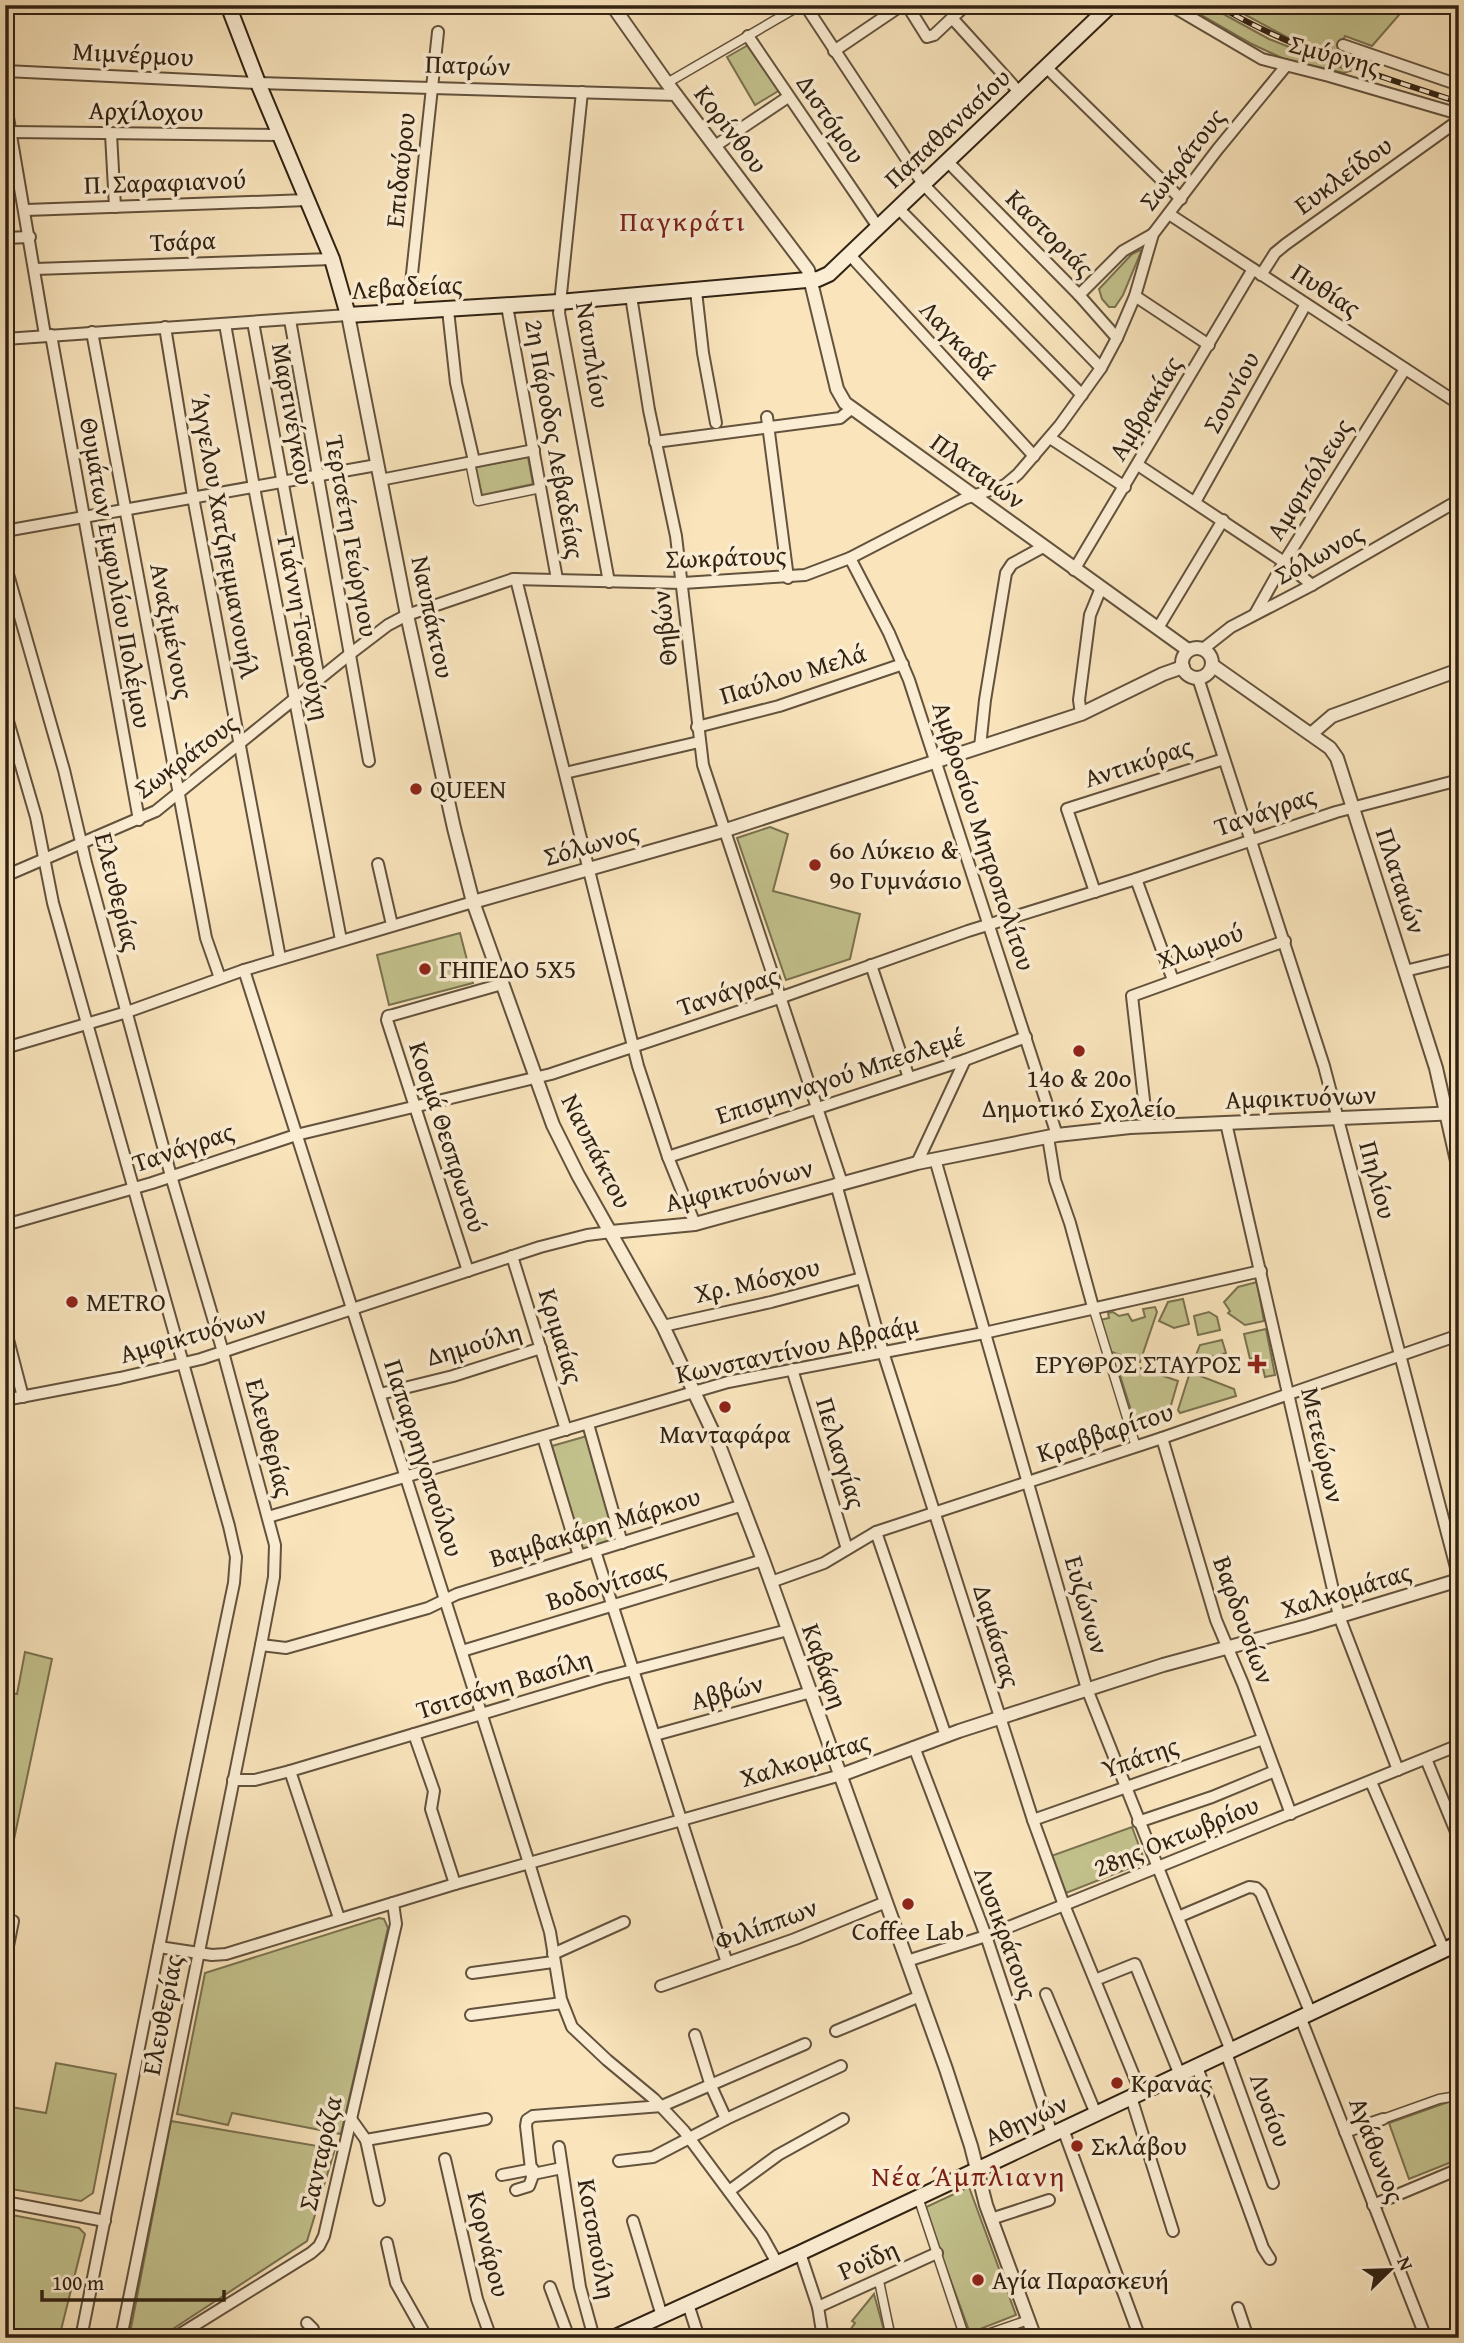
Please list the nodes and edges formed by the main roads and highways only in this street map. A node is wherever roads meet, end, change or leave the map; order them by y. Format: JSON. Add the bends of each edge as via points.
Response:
{"nodes":[{"id":1,"x":228,"y":5,"type":"edge"},
{"id":2,"x":1111,"y":5,"type":"edge"},
{"id":3,"x":812,"y":281,"type":"joint"},
{"id":4,"x":348,"y":315,"type":"joint"},
{"id":5,"x":1459,"y":1943,"type":"edge"},
{"id":6,"x":613,"y":2338,"type":"edge"}],
"edges":[{"from":1,"to":4,"type":"main road","name":"Ναυπάκτου","via":[[332,259]]},
{"from":2,"to":3,"type":"main road","name":"Παπαθανασίου","via":[[878,228],[827,275]]},
{"from":3,"to":4,"type":"main road","name":"Λεβαδείας"},
{"from":5,"to":6,"type":"main road","name":"Αθηνών"}]}
